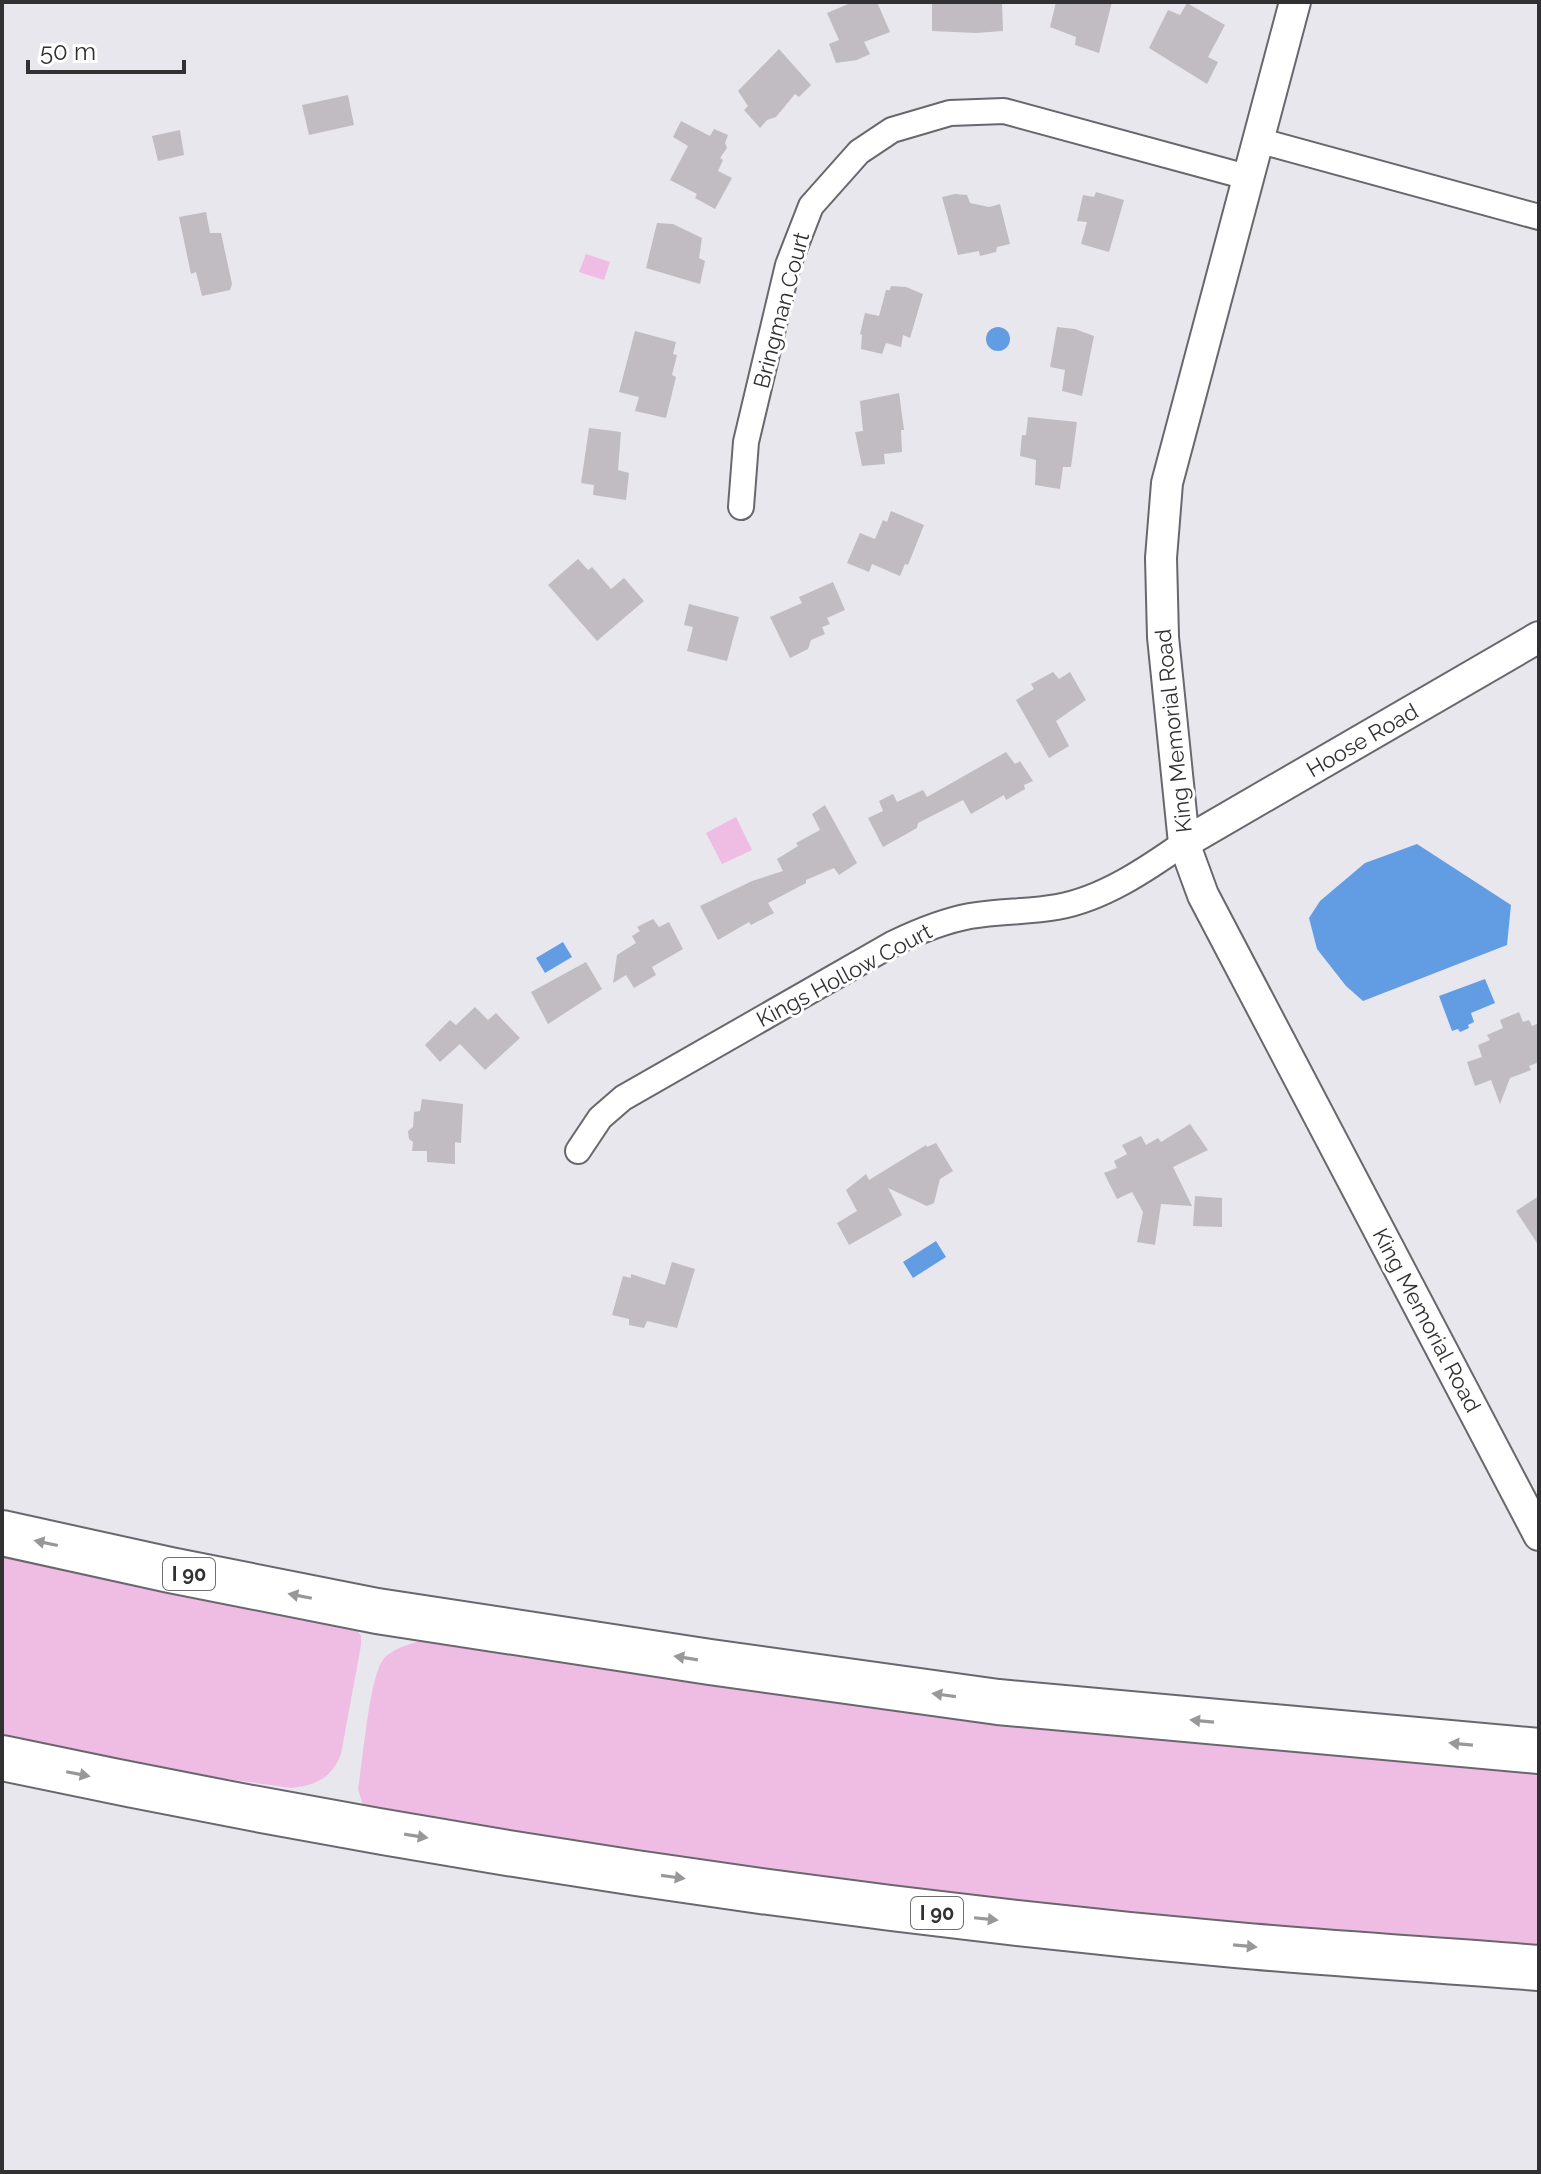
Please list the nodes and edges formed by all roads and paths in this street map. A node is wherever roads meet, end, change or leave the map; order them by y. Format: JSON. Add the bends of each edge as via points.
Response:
{"nodes":[{"id":1,"x":1295,"y":2,"type":"edge"},
{"id":2,"x":1257,"y":140,"type":"junction"},
{"id":3,"x":1247,"y":177,"type":"junction"},
{"id":4,"x":1539,"y":217,"type":"edge"},
{"id":5,"x":741,"y":507,"type":"dead end"},
{"id":6,"x":1539,"y":637,"type":"edge"},
{"id":7,"x":1184,"y":843,"type":"junction"},
{"id":8,"x":578,"y":1151,"type":"dead end"},
{"id":9,"x":2,"y":1533,"type":"edge"},
{"id":10,"x":1539,"y":1535,"type":"edge"},
{"id":11,"x":1539,"y":1751,"type":"edge"},
{"id":12,"x":2,"y":1758,"type":"edge"},
{"id":13,"x":1539,"y":1968,"type":"edge"}],
"edges":[{"from":1,"to":2,"type":"street","name":"King Memorial Road"},
{"from":2,"to":3,"type":"street","name":"King Memorial Road"},
{"from":2,"to":4,"type":"street"},
{"from":3,"to":5,"type":"street","name":"Bringman Court","via":[[1004,111],[950,113],[892,130],[859,152],[811,206],[788,265],[746,442]]},
{"from":3,"to":7,"type":"street","name":"King Memorial Road","via":[[1167,483],[1161,558],[1163,637]]},
{"from":6,"to":7,"type":"street","name":"Hoose Road"},
{"from":7,"to":8,"type":"street","name":"Kings Hollow Court","via":[[1094,896],[1059,907],[970,916],[894,943],[623,1098],[600,1118]]},
{"from":7,"to":10,"type":"street","name":"King Memorial Road","via":[[1203,895]]},
{"from":11,"to":9,"type":"highway","number":"I 90","one_way":true,"via":[[998,1702],[725,1664],[377,1611]]},
{"from":12,"to":13,"type":"highway","number":"I 90","one_way":true,"via":[[339,1823],[747,1888],[1236,1945]]}]}
